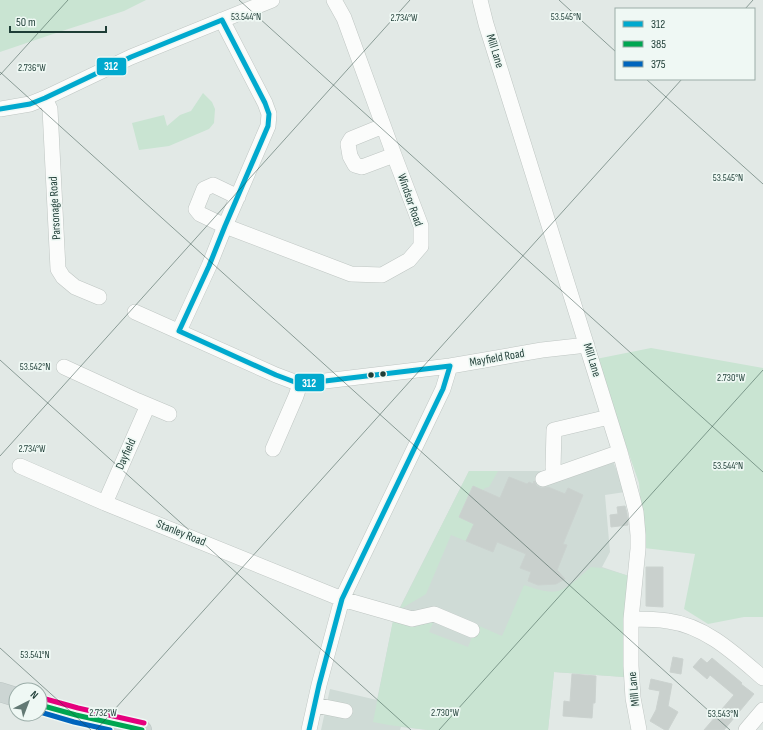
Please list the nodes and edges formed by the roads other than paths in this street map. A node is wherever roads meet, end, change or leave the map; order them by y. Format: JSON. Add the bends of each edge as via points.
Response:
{"nodes":[{"id":1,"x":272,"y":0,"type":"edge"},
{"id":2,"x":334,"y":0,"type":"edge"},
{"id":3,"x":480,"y":0,"type":"edge"},
{"id":4,"x":222,"y":20,"type":"junction"},
{"id":5,"x":45,"y":98,"type":"junction"},
{"id":6,"x":0,"y":109,"type":"edge"},
{"id":7,"x":383,"y":126,"type":"junction"},
{"id":8,"x":394,"y":155,"type":"junction"},
{"id":9,"x":238,"y":197,"type":"junction"},
{"id":10,"x":224,"y":226,"type":"junction"},
{"id":11,"x":99,"y":297,"type":"dead end"},
{"id":12,"x":135,"y":312,"type":"dead end"},
{"id":13,"x":179,"y":331,"type":"junction"},
{"id":14,"x":587,"y":345,"type":"junction"},
{"id":15,"x":450,"y":366,"type":"junction"},
{"id":16,"x":64,"y":367,"type":"dead end"},
{"id":17,"x":300,"y":384,"type":"junction"},
{"id":18,"x":148,"y":405,"type":"junction"},
{"id":19,"x":169,"y":414,"type":"dead end"},
{"id":20,"x":609,"y":417,"type":"junction"},
{"id":21,"x":273,"y":449,"type":"dead end"},
{"id":22,"x":620,"y":452,"type":"junction"},
{"id":23,"x":20,"y":466,"type":"dead end"},
{"id":24,"x":105,"y":502,"type":"junction"},
{"id":25,"x":342,"y":599,"type":"junction"},
{"id":26,"x":631,"y":619,"type":"junction"},
{"id":27,"x":472,"y":630,"type":"dead end"},
{"id":28,"x":763,"y":678,"type":"edge"},
{"id":29,"x":315,"y":705,"type":"junction"},
{"id":30,"x":48,"y":707,"type":"edge"},
{"id":31,"x":763,"y":710,"type":"edge"},
{"id":32,"x":345,"y":711,"type":"dead end"},
{"id":33,"x":142,"y":730,"type":"edge"},
{"id":34,"x":309,"y":730,"type":"edge"},
{"id":35,"x":639,"y":730,"type":"edge"},
{"id":36,"x":746,"y":730,"type":"edge"}],
"edges":[{"from":1,"to":4,"type":"street"},
{"from":2,"to":7,"type":"street","name":"Windsor Road","via":[[344,18]]},
{"from":3,"to":14,"type":"street","name":"Mill Lane"},
{"from":4,"to":5,"type":"street","via":[[131,57]]},
{"from":4,"to":9,"type":"street","via":[[269,114],[268,126]]},
{"from":5,"to":6,"type":"street","via":[[30,104]]},
{"from":5,"to":11,"type":"street","name":"Parsonage Road","via":[[50,109],[58,269],[63,278],[75,287]]},
{"from":7,"to":8,"type":"street","name":"Windsor Road"},
{"from":7,"to":8,"type":"street","via":[[351,139],[348,144],[350,156],[355,165],[362,167]]},
{"from":8,"to":10,"type":"street","name":"Windsor Road","via":[[421,226],[421,246],[409,260],[382,275],[351,274]]},
{"from":9,"to":10,"type":"street"},
{"from":9,"to":10,"type":"street","name":"Windsor Road","via":[[213,185],[204,189],[196,208],[200,214]]},
{"from":10,"to":13,"type":"street"},
{"from":12,"to":13,"type":"street","name":"Mayfield Road"},
{"from":13,"to":17,"type":"street","name":"Mayfield Road"},
{"from":14,"to":15,"type":"street","name":"Mayfield Road"},
{"from":14,"to":20,"type":"street","name":"Mill Lane"},
{"from":15,"to":17,"type":"street","name":"Mayfield Road"},
{"from":15,"to":25,"type":"street","via":[[443,389]]},
{"from":16,"to":18,"type":"street"},
{"from":17,"to":21,"type":"street"},
{"from":18,"to":19,"type":"street"},
{"from":18,"to":24,"type":"street","name":"Dayfield"},
{"from":20,"to":22,"type":"street","name":"Mill Lane"},
{"from":20,"to":22,"type":"street","via":[[553,424],[548,473]]},
{"from":22,"to":26,"type":"street","name":"Mill Lane","via":[[634,500],[638,534]]},
{"from":23,"to":24,"type":"street","name":"Stanley Road"},
{"from":24,"to":25,"type":"street","name":"Stanley Road"},
{"from":25,"to":27,"type":"street","name":"Stanley Road","via":[[412,619],[434,614]]},
{"from":25,"to":29,"type":"street"},
{"from":26,"to":28,"type":"street","via":[[669,621],[705,633]]},
{"from":26,"to":35,"type":"street","name":"Mill Lane","via":[[633,698]]},
{"from":29,"to":32,"type":"street"},
{"from":29,"to":34,"type":"street"},
{"from":30,"to":33,"type":"main road"},
{"from":31,"to":36,"type":"street"}]}
